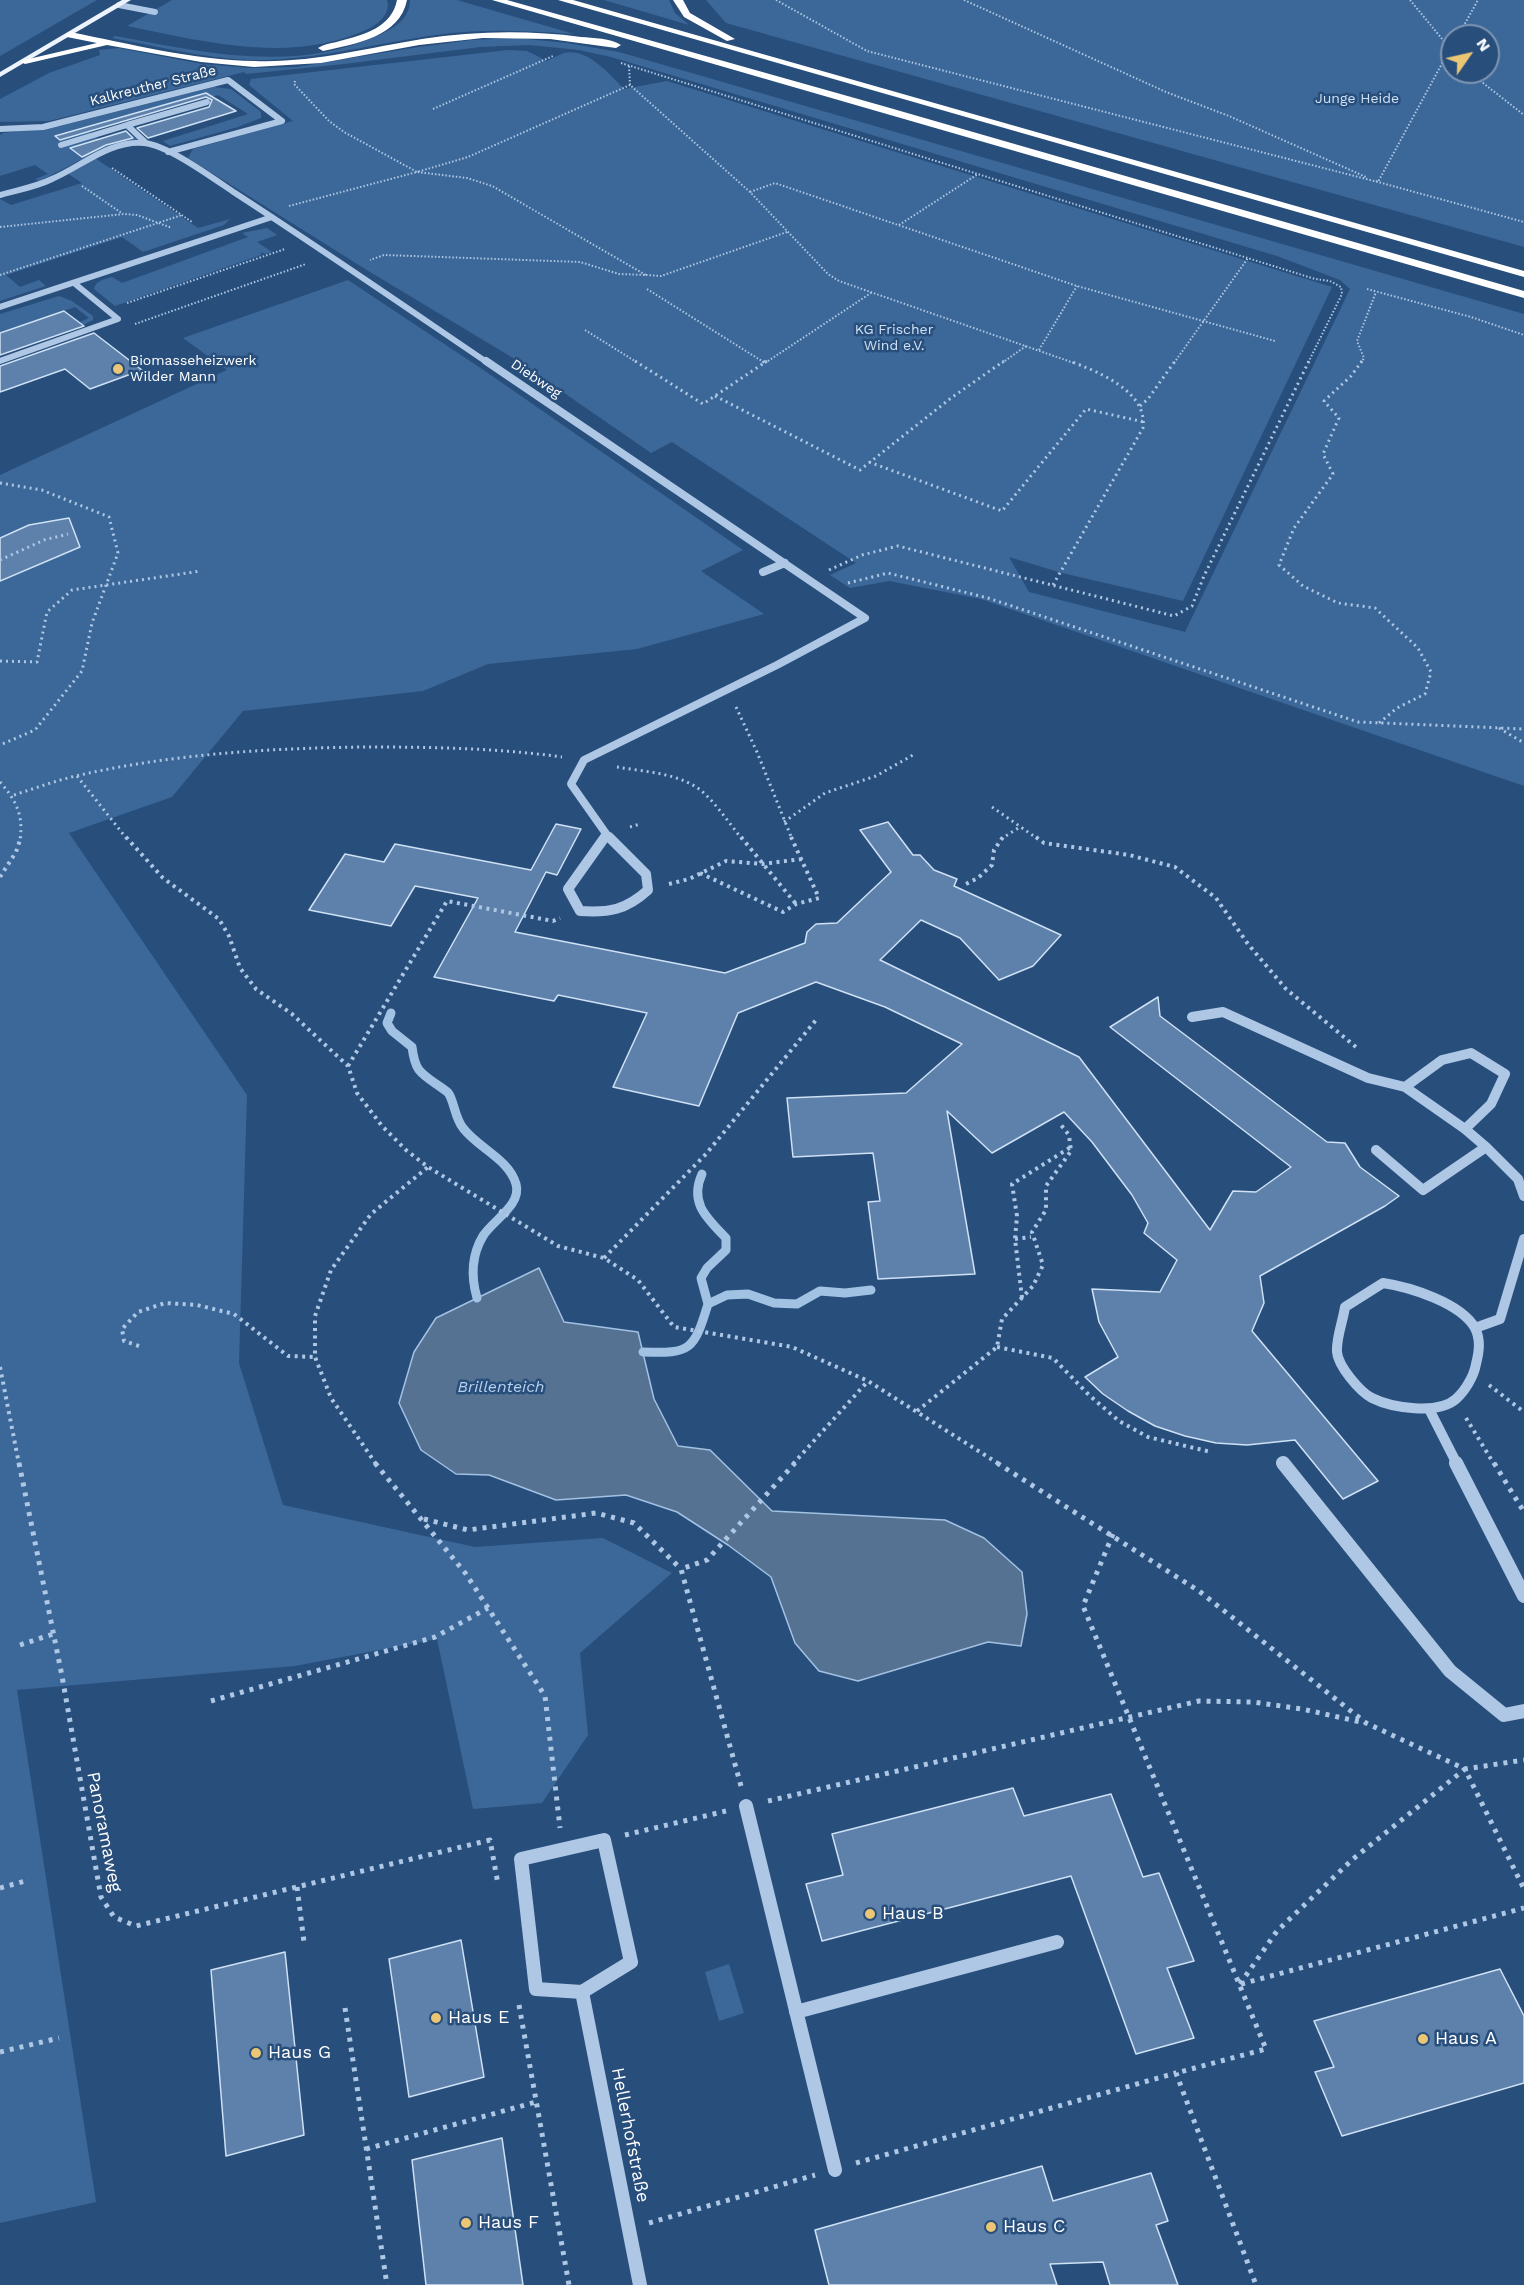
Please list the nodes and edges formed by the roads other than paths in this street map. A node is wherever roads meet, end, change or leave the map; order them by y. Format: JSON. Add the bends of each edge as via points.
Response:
{"nodes":[{"id":1,"x":127,"y":0,"type":"edge"},
{"id":2,"x":402,"y":0,"type":"edge"},
{"id":3,"x":496,"y":0,"type":"edge"},
{"id":4,"x":563,"y":0,"type":"edge"},
{"id":5,"x":678,"y":0,"type":"edge"},
{"id":6,"x":119,"y":5,"type":"junction"},
{"id":7,"x":155,"y":12,"type":"dead end"},
{"id":8,"x":84,"y":26,"type":"junction"},
{"id":9,"x":100,"y":29,"type":"dead end"},
{"id":10,"x":70,"y":35,"type":"junction"},
{"id":11,"x":116,"y":44,"type":"junction"},
{"id":12,"x":310,"y":50,"type":"dead end"},
{"id":13,"x":25,"y":60,"type":"junction"},
{"id":14,"x":778,"y":61,"type":"junction"},
{"id":15,"x":732,"y":68,"type":"junction"},
{"id":16,"x":0,"y":75,"type":"edge"},
{"id":17,"x":207,"y":102,"type":"dead end"},
{"id":18,"x":127,"y":125,"type":"junction"},
{"id":19,"x":0,"y":127,"type":"edge"},
{"id":20,"x":146,"y":143,"type":"junction"},
{"id":21,"x":61,"y":145,"type":"dead end"},
{"id":22,"x":168,"y":152,"type":"junction"},
{"id":23,"x":0,"y":195,"type":"edge"},
{"id":24,"x":268,"y":215,"type":"junction"},
{"id":25,"x":1524,"y":274,"type":"edge"},
{"id":26,"x":74,"y":283,"type":"junction"},
{"id":27,"x":1524,"y":296,"type":"edge"},
{"id":28,"x":0,"y":307,"type":"edge"},
{"id":29,"x":0,"y":361,"type":"edge"},
{"id":30,"x":785,"y":563,"type":"junction"},
{"id":31,"x":763,"y":572,"type":"dead end"},
{"id":32,"x":607,"y":835,"type":"junction"},
{"id":33,"x":1192,"y":1017,"type":"dead end"},
{"id":34,"x":1405,"y":1087,"type":"junction"},
{"id":35,"x":1465,"y":1129,"type":"junction"},
{"id":36,"x":1486,"y":1147,"type":"junction"},
{"id":37,"x":1376,"y":1150,"type":"dead end"},
{"id":38,"x":1524,"y":1196,"type":"edge"},
{"id":39,"x":1524,"y":1239,"type":"edge"},
{"id":40,"x":1475,"y":1328,"type":"junction"},
{"id":41,"x":1429,"y":1409,"type":"junction"},
{"id":42,"x":1284,"y":1463,"type":"dead end"},
{"id":43,"x":1524,"y":1596,"type":"edge"},
{"id":44,"x":1524,"y":1711,"type":"edge"},
{"id":45,"x":746,"y":1806,"type":"road end"},
{"id":46,"x":1057,"y":1942,"type":"dead end"},
{"id":47,"x":582,"y":1992,"type":"junction"},
{"id":48,"x":796,"y":2012,"type":"junction"},
{"id":49,"x":835,"y":2169,"type":"road end"},
{"id":50,"x":640,"y":2285,"type":"edge"}],
"edges":[{"from":1,"to":6,"type":"main road"},
{"from":2,"to":12,"type":"highway","via":[[399,14],[379,31]]},
{"from":3,"to":15,"type":"highway"},
{"from":4,"to":14,"type":"highway"},
{"from":5,"to":14,"type":"highway","via":[[687,15],[700,24]]},
{"from":6,"to":7,"type":"street"},
{"from":6,"to":8,"type":"main road"},
{"from":8,"to":9,"type":"highway"},
{"from":8,"to":10,"type":"main road"},
{"from":10,"to":11,"type":"highway"},
{"from":10,"to":13,"type":"main road"},
{"from":11,"to":13,"type":"highway"},
{"from":11,"to":15,"type":"highway","via":[[211,61],[282,64],[473,36],[556,36]]},
{"from":13,"to":16,"type":"main road"},
{"from":14,"to":25,"type":"highway"},
{"from":15,"to":27,"type":"highway"},
{"from":17,"to":18,"type":"street"},
{"from":18,"to":20,"type":"street"},
{"from":18,"to":21,"type":"street"},
{"from":19,"to":22,"type":"street","name":"Kalkreuther Straße","via":[[43,127],[228,80],[282,121]]},
{"from":20,"to":22,"type":"street"},
{"from":20,"to":23,"type":"street","via":[[128,144],[95,156],[52,180]]},
{"from":22,"to":24,"type":"street"},
{"from":24,"to":26,"type":"street"},
{"from":24,"to":30,"type":"street","name":"Diebweg"},
{"from":26,"to":28,"type":"street"},
{"from":26,"to":29,"type":"street","via":[[118,319]]},
{"from":30,"to":31,"type":"street"},
{"from":30,"to":32,"type":"street","name":"Diebweg","via":[[865,618],[584,760],[571,784]]},
{"from":32,"to":32,"type":"street","via":[[568,889],[580,911],[610,914],[636,902],[648,890],[646,874]]},
{"from":33,"to":34,"type":"street","via":[[1223,1012],[1368,1078]]},
{"from":34,"to":35,"type":"street"},
{"from":34,"to":35,"type":"street","via":[[1442,1060],[1471,1053],[1505,1074],[1491,1104]]},
{"from":35,"to":36,"type":"street"},
{"from":36,"to":37,"type":"street","via":[[1423,1190]]},
{"from":36,"to":38,"type":"street","via":[[1518,1179]]},
{"from":39,"to":40,"type":"street","via":[[1500,1318]]},
{"from":40,"to":41,"type":"street","via":[[1480,1348],[1474,1374],[1455,1400]]},
{"from":40,"to":41,"type":"street","via":[[1457,1310],[1404,1286],[1383,1283],[1345,1307],[1336,1353],[1348,1376],[1371,1398],[1401,1407]]},
{"from":41,"to":43,"type":"street"},
{"from":42,"to":44,"type":"street","via":[[1450,1671],[1504,1715]]},
{"from":45,"to":48,"type":"street"},
{"from":46,"to":48,"type":"street"},
{"from":47,"to":47,"type":"street","via":[[631,1962],[604,1840],[521,1859],[536,1989]]},
{"from":47,"to":50,"type":"street","name":"Hellerhofstraße"},
{"from":48,"to":49,"type":"street"}]}
